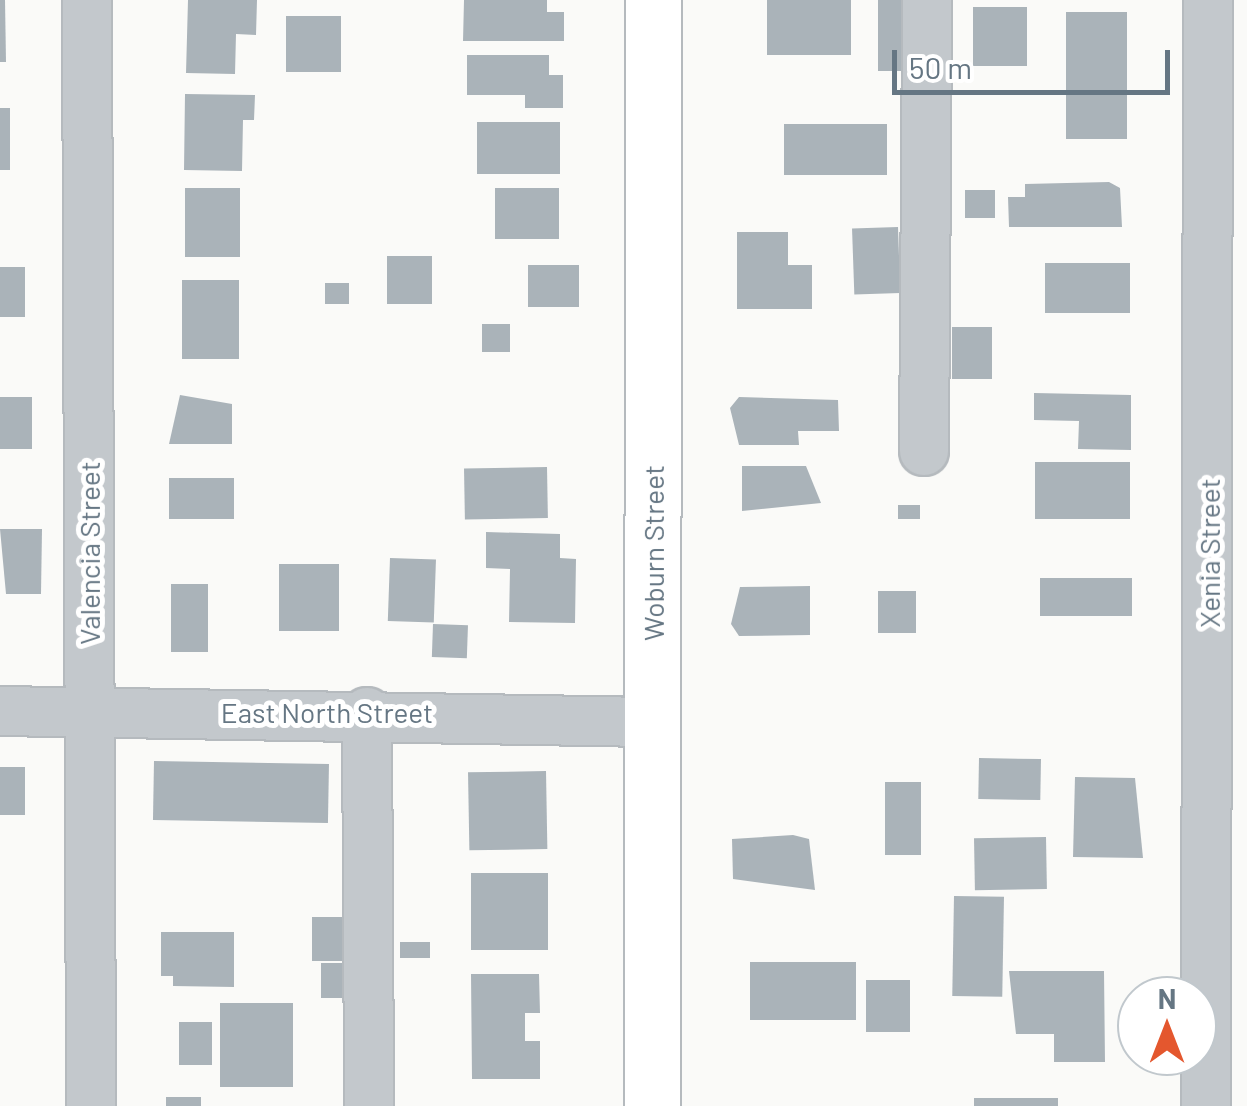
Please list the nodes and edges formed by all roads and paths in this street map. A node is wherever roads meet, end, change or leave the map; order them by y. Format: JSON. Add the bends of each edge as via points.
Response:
{"nodes":[{"id":1,"x":87,"y":0,"type":"edge"},
{"id":2,"x":653,"y":0,"type":"edge"},
{"id":3,"x":927,"y":0,"type":"edge"},
{"id":4,"x":1208,"y":0,"type":"edge"},
{"id":5,"x":924,"y":451,"type":"dead end"},
{"id":6,"x":0,"y":711,"type":"edge"},
{"id":7,"x":90,"y":711,"type":"junction"},
{"id":8,"x":367,"y":712,"type":"junction"},
{"id":9,"x":652,"y":722,"type":"junction"},
{"id":10,"x":91,"y":1106,"type":"edge"},
{"id":11,"x":369,"y":1106,"type":"edge"},
{"id":12,"x":652,"y":1106,"type":"edge"},
{"id":13,"x":1206,"y":1106,"type":"edge"}],
"edges":[{"from":1,"to":7,"type":"street","name":"Valencia Street"},
{"from":2,"to":9,"type":"main road","name":"Woburn Street"},
{"from":3,"to":5,"type":"street"},
{"from":4,"to":13,"type":"street","name":"Xenia Street"},
{"from":6,"to":7,"type":"street","name":"East North Street"},
{"from":7,"to":8,"type":"street","name":"East North Street"},
{"from":7,"to":10,"type":"street","name":"Valencia Street"},
{"from":8,"to":9,"type":"street","name":"East North Street"},
{"from":8,"to":11,"type":"street"},
{"from":9,"to":12,"type":"main road","name":"Woburn Street"}]}
